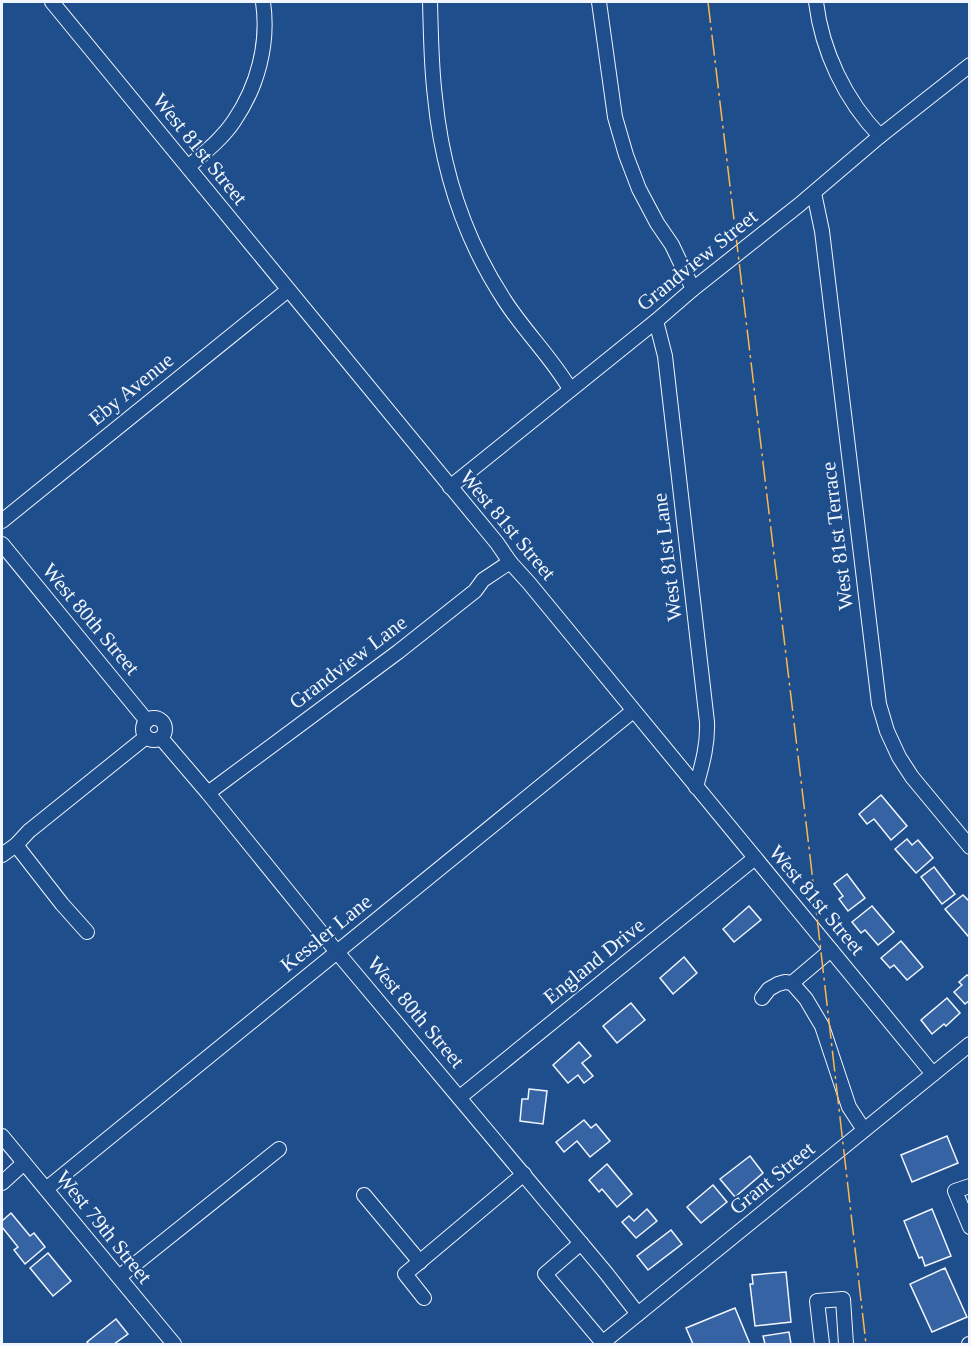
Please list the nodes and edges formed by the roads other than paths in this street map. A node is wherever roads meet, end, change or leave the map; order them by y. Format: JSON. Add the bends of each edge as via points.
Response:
{"nodes":[{"id":1,"x":52,"y":2,"type":"edge"},
{"id":2,"x":263,"y":2,"type":"edge"},
{"id":3,"x":430,"y":2,"type":"edge"},
{"id":4,"x":598,"y":2,"type":"edge"},
{"id":5,"x":816,"y":2,"type":"edge"},
{"id":6,"x":969,"y":65,"type":"edge"},
{"id":7,"x":880,"y":136,"type":"junction"},
{"id":8,"x":188,"y":167,"type":"junction"},
{"id":9,"x":814,"y":193,"type":"junction"},
{"id":10,"x":693,"y":289,"type":"junction"},
{"id":11,"x":288,"y":290,"type":"junction"},
{"id":12,"x":656,"y":321,"type":"junction"},
{"id":13,"x":570,"y":389,"type":"junction"},
{"id":14,"x":450,"y":487,"type":"junction"},
{"id":15,"x":2,"y":521,"type":"edge"},
{"id":16,"x":2,"y":544,"type":"edge"},
{"id":17,"x":510,"y":562,"type":"junction"},
{"id":18,"x":633,"y":711,"type":"junction"},
{"id":19,"x":147,"y":721,"type":"junction"},
{"id":20,"x":146,"y":737,"type":"junction"},
{"id":21,"x":161,"y":738,"type":"junction"},
{"id":22,"x":696,"y":787,"type":"junction"},
{"id":23,"x":208,"y":793,"type":"junction"},
{"id":24,"x":16,"y":845,"type":"junction"},
{"id":25,"x":969,"y":847,"type":"edge"},
{"id":26,"x":2,"y":855,"type":"edge"},
{"id":27,"x":755,"y":858,"type":"junction"},
{"id":28,"x":87,"y":932,"type":"dead end"},
{"id":29,"x":831,"y":950,"type":"junction"},
{"id":30,"x":337,"y":952,"type":"junction"},
{"id":31,"x":792,"y":983,"type":"junction"},
{"id":32,"x":762,"y":998,"type":"dead end"},
{"id":33,"x":969,"y":1044,"type":"edge"},
{"id":34,"x":933,"y":1074,"type":"junction"},
{"id":35,"x":460,"y":1097,"type":"junction"},
{"id":36,"x":864,"y":1130,"type":"junction"},
{"id":37,"x":2,"y":1136,"type":"edge"},
{"id":38,"x":279,"y":1149,"type":"dead end"},
{"id":39,"x":24,"y":1163,"type":"junction"},
{"id":40,"x":524,"y":1174,"type":"junction"},
{"id":41,"x":2,"y":1183,"type":"edge"},
{"id":42,"x":969,"y":1186,"type":"edge"},
{"id":43,"x":46,"y":1189,"type":"junction"},
{"id":44,"x":364,"y":1195,"type":"dead end"},
{"id":45,"x":969,"y":1227,"type":"edge"},
{"id":46,"x":581,"y":1243,"type":"junction"},
{"id":47,"x":420,"y":1262,"type":"junction"},
{"id":48,"x":119,"y":1277,"type":"junction"},
{"id":49,"x":424,"y":1298,"type":"dead end"},
{"id":50,"x":638,"y":1314,"type":"junction"},
{"id":51,"x":167,"y":1342,"type":"edge"},
{"id":52,"x":602,"y":1344,"type":"edge"},
{"id":53,"x":822,"y":1344,"type":"edge"},
{"id":54,"x":846,"y":1344,"type":"edge"}],
"edges":[{"from":1,"to":8,"type":"street","name":"West 81st Street"},
{"from":2,"to":8,"type":"street","via":[[263,53],[248,100],[233,123]]},
{"from":3,"to":13,"type":"street","via":[[435,96],[452,188],[486,268]]},
{"from":4,"to":10,"type":"street","via":[[615,117],[626,155],[639,189]]},
{"from":5,"to":7,"type":"street","via":[[829,56],[842,84]]},
{"from":6,"to":7,"type":"street","name":"Grandview Street"},
{"from":7,"to":9,"type":"street","name":"Grandview Street"},
{"from":8,"to":11,"type":"street","name":"West 81st Street"},
{"from":9,"to":10,"type":"street","name":"Grandview Street"},
{"from":9,"to":25,"type":"street","name":"West 81st Terrace","via":[[822,231],[879,704],[899,757]]},
{"from":10,"to":12,"type":"street","name":"Grandview Street"},
{"from":11,"to":14,"type":"street","name":"West 81st Street"},
{"from":11,"to":15,"type":"street","name":"Eby Avenue"},
{"from":12,"to":13,"type":"street","name":"Grandview Street"},
{"from":12,"to":22,"type":"street","name":"West 81st Lane","via":[[665,356],[707,722],[705,756]]},
{"from":13,"to":14,"type":"street","name":"Grandview Street"},
{"from":14,"to":17,"type":"street","name":"West 81st Street"},
{"from":16,"to":19,"type":"street","name":"West 80th Street"},
{"from":17,"to":18,"type":"street","name":"West 81st Street"},
{"from":17,"to":23,"type":"street","name":"Grandview Lane","via":[[398,652]]},
{"from":18,"to":22,"type":"street","name":"West 81st Street"},
{"from":18,"to":30,"type":"street","name":"Kessler Lane"},
{"from":19,"to":20,"type":"street","via":[[143,730]]},
{"from":19,"to":21,"type":"street","via":[[161,721],[165,731]]},
{"from":20,"to":21,"type":"street"},
{"from":20,"to":24,"type":"street"},
{"from":21,"to":23,"type":"street","name":"West 80th Street"},
{"from":22,"to":27,"type":"street","name":"West 81st Street"},
{"from":23,"to":30,"type":"street","name":"West 80th Street"},
{"from":24,"to":26,"type":"street"},
{"from":24,"to":28,"type":"street"},
{"from":27,"to":29,"type":"street","name":"West 81st Street"},
{"from":27,"to":35,"type":"street","name":"England Drive"},
{"from":29,"to":31,"type":"street"},
{"from":29,"to":34,"type":"street","name":"West 81st Street"},
{"from":30,"to":35,"type":"street","name":"West 80th Street"},
{"from":30,"to":43,"type":"street","name":"Kessler Lane"},
{"from":31,"to":32,"type":"street","via":[[778,984]]},
{"from":31,"to":36,"type":"street","via":[[822,1026],[849,1107]]},
{"from":33,"to":34,"type":"street","name":"Grant Street"},
{"from":34,"to":36,"type":"street","name":"Grant Street"},
{"from":35,"to":40,"type":"street","name":"West 80th Street"},
{"from":36,"to":50,"type":"street","name":"Grant Street"},
{"from":37,"to":39,"type":"street","name":"West 79th Street"},
{"from":38,"to":48,"type":"street"},
{"from":39,"to":41,"type":"street"},
{"from":39,"to":43,"type":"street","name":"West 79th Street"},
{"from":40,"to":46,"type":"street","name":"West 80th Street"},
{"from":40,"to":47,"type":"street"},
{"from":42,"to":45,"type":"street","via":[[955,1191]]},
{"from":43,"to":48,"type":"street","name":"West 79th Street"},
{"from":44,"to":47,"type":"street"},
{"from":46,"to":50,"type":"street","name":"West 80th Street"},
{"from":46,"to":52,"type":"street","via":[[545,1274]]},
{"from":47,"to":49,"type":"street","via":[[405,1275]]},
{"from":48,"to":51,"type":"street","name":"West 79th Street"},
{"from":50,"to":52,"type":"street","name":"Grant Street"},
{"from":53,"to":54,"type":"street","via":[[817,1301],[843,1299]]}]}
